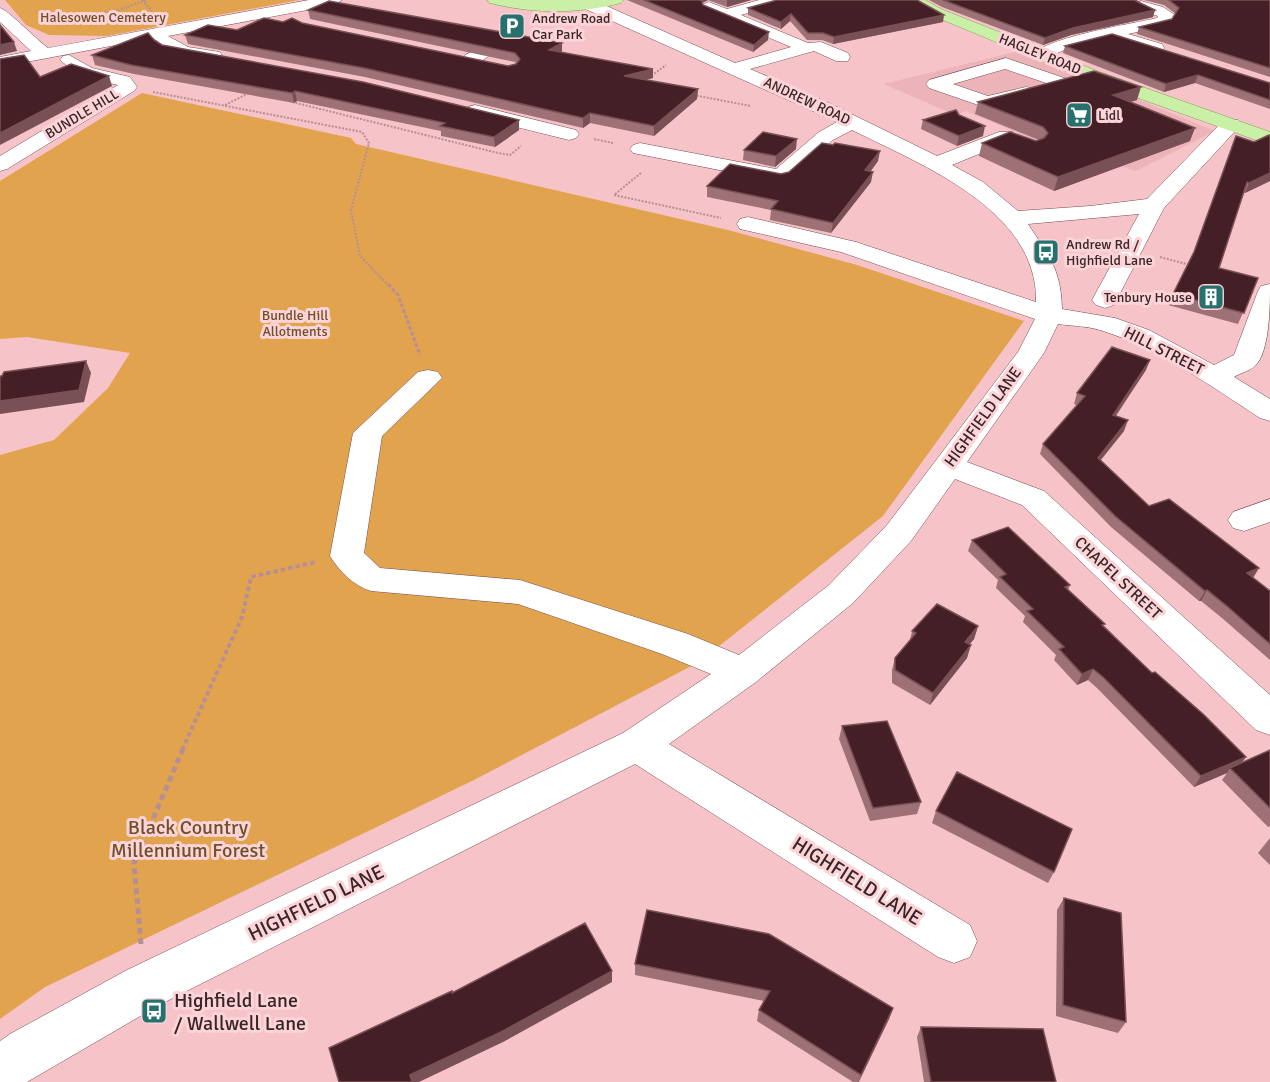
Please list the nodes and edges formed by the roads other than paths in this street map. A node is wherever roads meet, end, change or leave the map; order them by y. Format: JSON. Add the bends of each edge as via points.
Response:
{"nodes":[{"id":1,"x":334,"y":0,"type":"edge"},
{"id":2,"x":495,"y":0,"type":"edge"},
{"id":3,"x":616,"y":0,"type":"edge"},
{"id":4,"x":914,"y":0,"type":"edge"},
{"id":5,"x":773,"y":1,"type":"edge"},
{"id":6,"x":586,"y":3,"type":"edge"},
{"id":7,"x":1141,"y":6,"type":"edge"},
{"id":8,"x":709,"y":7,"type":"edge"},
{"id":9,"x":280,"y":9,"type":"junction"},
{"id":10,"x":0,"y":13,"type":"edge"},
{"id":11,"x":726,"y":14,"type":"junction"},
{"id":12,"x":304,"y":25,"type":"edge"},
{"id":13,"x":157,"y":33,"type":"junction"},
{"id":14,"x":820,"y":34,"type":"edge"},
{"id":15,"x":1111,"y":34,"type":"junction"},
{"id":16,"x":799,"y":45,"type":"junction"},
{"id":17,"x":53,"y":53,"type":"junction"},
{"id":18,"x":450,"y":54,"type":"edge"},
{"id":19,"x":1174,"y":54,"type":"edge"},
{"id":20,"x":1041,"y":55,"type":"junction"},
{"id":21,"x":489,"y":56,"type":"edge"},
{"id":22,"x":842,"y":57,"type":"dead end"},
{"id":23,"x":235,"y":60,"type":"edge"},
{"id":24,"x":0,"y":62,"type":"edge"},
{"id":25,"x":736,"y":68,"type":"junction"},
{"id":26,"x":1091,"y":75,"type":"junction"},
{"id":27,"x":1061,"y":83,"type":"junction"},
{"id":28,"x":462,"y":108,"type":"edge"},
{"id":29,"x":852,"y":122,"type":"junction"},
{"id":30,"x":1231,"y":124,"type":"junction"},
{"id":31,"x":986,"y":127,"type":"edge"},
{"id":32,"x":543,"y":128,"type":"junction"},
{"id":33,"x":569,"y":134,"type":"edge"},
{"id":34,"x":1270,"y":139,"type":"edge"},
{"id":35,"x":524,"y":143,"type":"road end"},
{"id":36,"x":650,"y":156,"type":"road end"},
{"id":37,"x":936,"y":164,"type":"junction"},
{"id":38,"x":0,"y":165,"type":"edge"},
{"id":39,"x":1154,"y":205,"type":"junction"},
{"id":40,"x":1014,"y":218,"type":"junction"},
{"id":41,"x":748,"y":224,"type":"road end"},
{"id":42,"x":1270,"y":291,"type":"edge"},
{"id":43,"x":1105,"y":300,"type":"dead end"},
{"id":44,"x":1049,"y":315,"type":"junction"},
{"id":45,"x":1214,"y":376,"type":"junction"},
{"id":46,"x":428,"y":378,"type":"road end"},
{"id":47,"x":1270,"y":412,"type":"edge"},
{"id":48,"x":948,"y":466,"type":"junction"},
{"id":49,"x":743,"y":672,"type":"junction"},
{"id":50,"x":1270,"y":719,"type":"edge"},
{"id":51,"x":637,"y":745,"type":"junction"},
{"id":52,"x":954,"y":941,"type":"dead end"},
{"id":53,"x":0,"y":1070,"type":"edge"}],
"edges":[{"from":1,"to":9,"type":"street"},
{"from":2,"to":6,"type":"main road","via":[[545,7]]},
{"from":3,"to":6,"type":"main road"},
{"from":4,"to":20,"type":"main road","name":"HAGLEY ROAD"},
{"from":5,"to":11,"type":"street"},
{"from":6,"to":25,"type":"street","name":"ANDREW ROAD","via":[[626,27]]},
{"from":7,"to":15,"type":"street","via":[[1167,15],[1162,22]]},
{"from":8,"to":11,"type":"street"},
{"from":9,"to":12,"type":"street"},
{"from":9,"to":13,"type":"street"},
{"from":10,"to":17,"type":"street","name":"BUNDLE HILL","via":[[21,35]]},
{"from":11,"to":16,"type":"street"},
{"from":13,"to":17,"type":"street"},
{"from":13,"to":23,"type":"street","via":[[164,44],[176,50]]},
{"from":14,"to":16,"type":"street"},
{"from":15,"to":19,"type":"street"},
{"from":15,"to":20,"type":"street","via":[[1064,44]]},
{"from":16,"to":22,"type":"street","via":[[814,46]]},
{"from":16,"to":25,"type":"street"},
{"from":17,"to":24,"type":"street"},
{"from":17,"to":38,"type":"street","name":"BUNDLE HILL","via":[[86,72],[124,81],[128,87]]},
{"from":18,"to":21,"type":"street"},
{"from":20,"to":26,"type":"main road","name":"HAGLEY ROAD"},
{"from":25,"to":29,"type":"street","name":"ANDREW ROAD"},
{"from":26,"to":27,"type":"street"},
{"from":26,"to":30,"type":"main road","name":"HAGLEY ROAD"},
{"from":27,"to":27,"type":"street","via":[[987,102],[935,84],[1006,63]]},
{"from":28,"to":32,"type":"street"},
{"from":29,"to":36,"type":"street","via":[[826,136],[780,176]]},
{"from":29,"to":37,"type":"street","name":"ANDREW ROAD"},
{"from":30,"to":34,"type":"main road","name":"HAGLEY ROAD"},
{"from":30,"to":39,"type":"street"},
{"from":31,"to":37,"type":"street","via":[[1015,139]]},
{"from":32,"to":33,"type":"street"},
{"from":32,"to":35,"type":"street"},
{"from":37,"to":40,"type":"street","name":"ANDREW ROAD","via":[[975,187]]},
{"from":39,"to":40,"type":"street"},
{"from":39,"to":43,"type":"street"},
{"from":40,"to":44,"type":"street","name":"HIGHFIELD LANE","via":[[1043,264],[1049,288]]},
{"from":41,"to":44,"type":"street","name":"HILL STREET","via":[[848,247]]},
{"from":42,"to":45,"type":"street","via":[[1246,360]]},
{"from":44,"to":45,"type":"street","name":"HILL STREET","via":[[1106,323],[1140,336]]},
{"from":44,"to":48,"type":"street","name":"HIGHFIELD LANE","via":[[1031,353]]},
{"from":45,"to":47,"type":"street","name":"HILL STREET"},
{"from":46,"to":49,"type":"street","via":[[368,433],[347,555],[371,579],[520,592],[675,644]]},
{"from":48,"to":49,"type":"street","name":"HIGHFIELD LANE","via":[[900,533],[841,594]]},
{"from":48,"to":50,"type":"street","name":"CHAPEL STREET","via":[[1033,498]]},
{"from":49,"to":51,"type":"street","name":"HIGHFIELD LANE"},
{"from":51,"to":52,"type":"street","name":"HIGHFIELD LANE"},
{"from":51,"to":53,"type":"street","name":"HIGHFIELD LANE","via":[[144,987]]}]}
